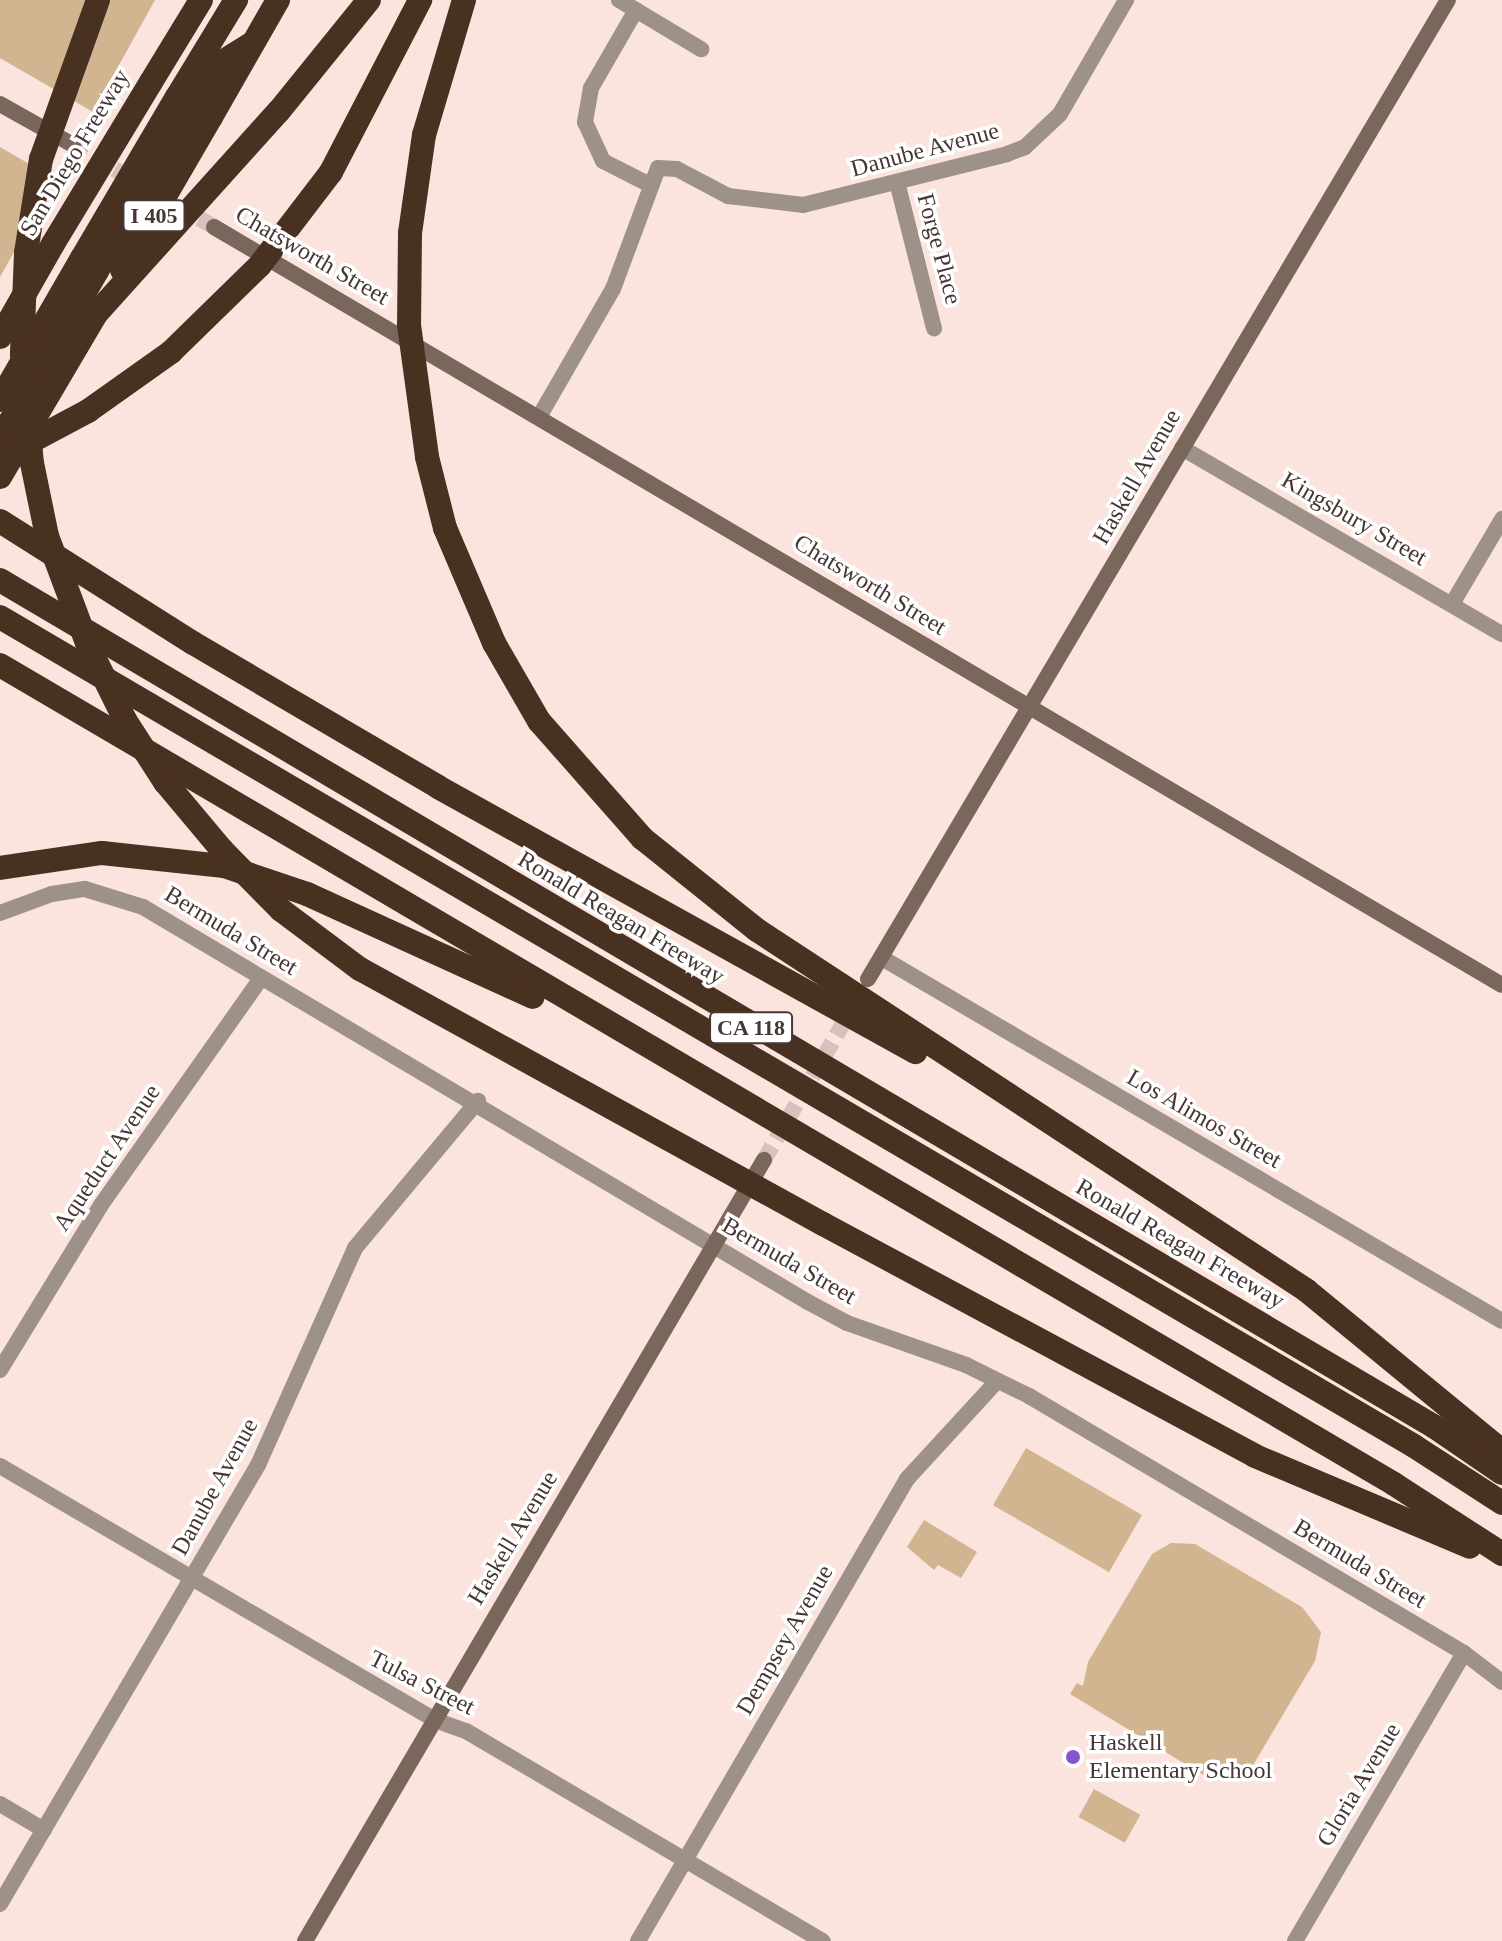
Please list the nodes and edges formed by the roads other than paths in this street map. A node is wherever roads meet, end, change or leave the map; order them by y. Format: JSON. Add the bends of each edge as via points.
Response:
{"nodes":[{"id":1,"x":98,"y":0,"type":"edge"},
{"id":2,"x":201,"y":0,"type":"edge"},
{"id":3,"x":236,"y":0,"type":"edge"},
{"id":4,"x":278,"y":0,"type":"edge"},
{"id":5,"x":369,"y":0,"type":"edge"},
{"id":6,"x":420,"y":0,"type":"edge"},
{"id":7,"x":464,"y":0,"type":"edge"},
{"id":8,"x":619,"y":0,"type":"edge"},
{"id":9,"x":1126,"y":0,"type":"edge"},
{"id":10,"x":1448,"y":0,"type":"edge"},
{"id":11,"x":636,"y":10,"type":"junction"},
{"id":12,"x":701,"y":49,"type":"dead end"},
{"id":13,"x":0,"y":104,"type":"edge"},
{"id":14,"x":194,"y":107,"type":"junction"},
{"id":15,"x":73,"y":145,"type":"tunnel mouth"},
{"id":16,"x":897,"y":182,"type":"junction"},
{"id":17,"x":648,"y":184,"type":"junction"},
{"id":18,"x":214,"y":227,"type":"tunnel mouth"},
{"id":19,"x":89,"y":265,"type":"junction"},
{"id":20,"x":96,"y":314,"type":"junction"},
{"id":21,"x":934,"y":328,"type":"dead end"},
{"id":22,"x":0,"y":337,"type":"edge"},
{"id":23,"x":0,"y":400,"type":"edge"},
{"id":24,"x":539,"y":417,"type":"junction"},
{"id":25,"x":5,"y":444,"type":"edge"},
{"id":26,"x":1182,"y":448,"type":"junction"},
{"id":27,"x":0,"y":477,"type":"edge"},
{"id":28,"x":1502,"y":519,"type":"edge"},
{"id":29,"x":0,"y":521,"type":"edge"},
{"id":30,"x":0,"y":580,"type":"edge"},
{"id":31,"x":1452,"y":604,"type":"junction"},
{"id":32,"x":0,"y":617,"type":"edge"},
{"id":33,"x":1502,"y":634,"type":"edge"},
{"id":34,"x":0,"y":665,"type":"edge"},
{"id":35,"x":1030,"y":709,"type":"junction"},
{"id":36,"x":0,"y":868,"type":"edge"},
{"id":37,"x":0,"y":913,"type":"edge"},
{"id":38,"x":882,"y":958,"type":"junction"},
{"id":39,"x":261,"y":978,"type":"junction"},
{"id":40,"x":868,"y":979,"type":"dead end"},
{"id":41,"x":1502,"y":985,"type":"edge"},
{"id":42,"x":646,"y":1048,"type":"junction"},
{"id":43,"x":478,"y":1101,"type":"junction"},
{"id":44,"x":1078,"y":1141,"type":"junction"},
{"id":45,"x":764,"y":1160,"type":"tunnel mouth"},
{"id":46,"x":714,"y":1246,"type":"junction"},
{"id":47,"x":1502,"y":1321,"type":"edge"},
{"id":48,"x":0,"y":1370,"type":"edge"},
{"id":49,"x":997,"y":1381,"type":"junction"},
{"id":50,"x":1502,"y":1451,"type":"edge"},
{"id":51,"x":0,"y":1466,"type":"edge"},
{"id":52,"x":1502,"y":1473,"type":"edge"},
{"id":53,"x":1502,"y":1503,"type":"edge"},
{"id":54,"x":1502,"y":1554,"type":"edge"},
{"id":55,"x":1502,"y":1561,"type":"edge"},
{"id":56,"x":191,"y":1580,"type":"junction"},
{"id":57,"x":1464,"y":1653,"type":"junction"},
{"id":58,"x":1502,"y":1682,"type":"edge"},
{"id":59,"x":435,"y":1720,"type":"junction"},
{"id":60,"x":0,"y":1804,"type":"edge"},
{"id":61,"x":44,"y":1830,"type":"junction"},
{"id":62,"x":685,"y":1861,"type":"junction"},
{"id":63,"x":0,"y":1904,"type":"edge"},
{"id":64,"x":305,"y":1941,"type":"edge"},
{"id":65,"x":638,"y":1941,"type":"edge"},
{"id":66,"x":823,"y":1941,"type":"edge"},
{"id":67,"x":1295,"y":1941,"type":"edge"}],
"edges":[{"from":1,"to":55,"type":"highway","bridge":true,"via":[[41,159],[26,253],[22,354],[32,463],[47,536],[87,643],[125,720],[165,782],[222,850],[281,910],[360,969],[1255,1456]]},
{"from":2,"to":22,"type":"highway","name":"San Diego Freeway","number":"I 405","bridge":true},
{"from":3,"to":14,"type":"highway"},
{"from":4,"to":14,"type":"highway","number":"I 405","via":[[253,43]]},
{"from":5,"to":20,"type":"highway","bridge":true,"via":[[279,111]]},
{"from":6,"to":25,"type":"highway","bridge":true,"via":[[331,172],[260,265],[171,352],[88,411]]},
{"from":7,"to":44,"type":"highway","bridge":true,"via":[[424,135],[410,233],[409,325],[427,457],[445,528],[494,643],[539,721],[606,803],[679,871],[747,923]]},
{"from":8,"to":11,"type":"street"},
{"from":9,"to":16,"type":"street","name":"Danube Avenue","via":[[1060,114],[1043,133],[1007,154]]},
{"from":10,"to":26,"type":"main road","name":"Haskell Avenue"},
{"from":11,"to":12,"type":"street"},
{"from":11,"to":17,"type":"street","via":[[591,88],[585,122],[603,161]]},
{"from":13,"to":15,"type":"main road"},
{"from":14,"to":19,"type":"highway","bridge":true},
{"from":14,"to":20,"type":"highway","number":"I 405","bridge":true},
{"from":16,"to":17,"type":"street","name":"Danube Avenue","via":[[803,205],[728,196],[663,167]]},
{"from":16,"to":21,"type":"street","name":"Forge Place"},
{"from":17,"to":24,"type":"street","via":[[613,289]]},
{"from":18,"to":24,"type":"main road","name":"Chatsworth Street"},
{"from":19,"to":23,"type":"highway"},
{"from":19,"to":25,"type":"highway"},
{"from":20,"to":25,"type":"highway","number":"I 405"},
{"from":24,"to":35,"type":"main road","name":"Chatsworth Street"},
{"from":25,"to":27,"type":"highway","number":"I 405"},
{"from":26,"to":31,"type":"street","name":"Kingsbury Street"},
{"from":26,"to":35,"type":"main road","name":"Haskell Avenue"},
{"from":28,"to":31,"type":"street"},
{"from":29,"to":44,"type":"highway","via":[[193,643],[622,893]]},
{"from":30,"to":52,"type":"highway","name":"Ronald Reagan Freeway","number":"CA 118","via":[[749,1027],[1435,1427]]},
{"from":31,"to":33,"type":"street","name":"Kingsbury Street"},
{"from":32,"to":53,"type":"highway","number":"CA 118","via":[[1414,1446]]},
{"from":34,"to":42,"type":"highway","number":"CA 118"},
{"from":35,"to":38,"type":"main road","name":"Haskell Avenue"},
{"from":35,"to":41,"type":"main road","name":"Chatsworth Street"},
{"from":36,"to":42,"type":"highway","via":[[102,853],[224,866],[307,894]]},
{"from":37,"to":39,"type":"street","name":"Bermuda Street","via":[[52,894],[85,889],[111,894],[143,907]]},
{"from":38,"to":40,"type":"main road","name":"Haskell Avenue"},
{"from":38,"to":47,"type":"street","name":"Los Alimos Street"},
{"from":39,"to":43,"type":"street","name":"Bermuda Street"},
{"from":39,"to":48,"type":"street","name":"Aqueduct Avenue","via":[[101,1205]]},
{"from":42,"to":54,"type":"highway","number":"CA 118","via":[[1381,1476]]},
{"from":43,"to":46,"type":"street","name":"Bermuda Street"},
{"from":43,"to":56,"type":"street","name":"Danube Avenue","via":[[355,1248],[276,1429]]},
{"from":44,"to":50,"type":"highway","via":[[1306,1290]]},
{"from":45,"to":46,"type":"main road","name":"Haskell Avenue"},
{"from":46,"to":49,"type":"street","name":"Bermuda Street","via":[[847,1323]]},
{"from":46,"to":59,"type":"main road","name":"Haskell Avenue"},
{"from":49,"to":57,"type":"street","name":"Bermuda Street"},
{"from":49,"to":62,"type":"street","name":"Dempsey Avenue","via":[[907,1479]]},
{"from":51,"to":56,"type":"street","name":"Tulsa Street"},
{"from":56,"to":59,"type":"street","name":"Tulsa Street"},
{"from":56,"to":61,"type":"street","name":"Danube Avenue"},
{"from":57,"to":58,"type":"street","name":"Bermuda Street"},
{"from":57,"to":67,"type":"street","name":"Gloria Avenue"},
{"from":59,"to":62,"type":"street","name":"Tulsa Street","via":[[466,1731]]},
{"from":59,"to":64,"type":"main road","name":"Haskell Avenue"},
{"from":60,"to":61,"type":"street"},
{"from":61,"to":63,"type":"street","name":"Danube Avenue"},
{"from":62,"to":65,"type":"street","name":"Dempsey Avenue"},
{"from":62,"to":66,"type":"street","name":"Tulsa Street"}]}
